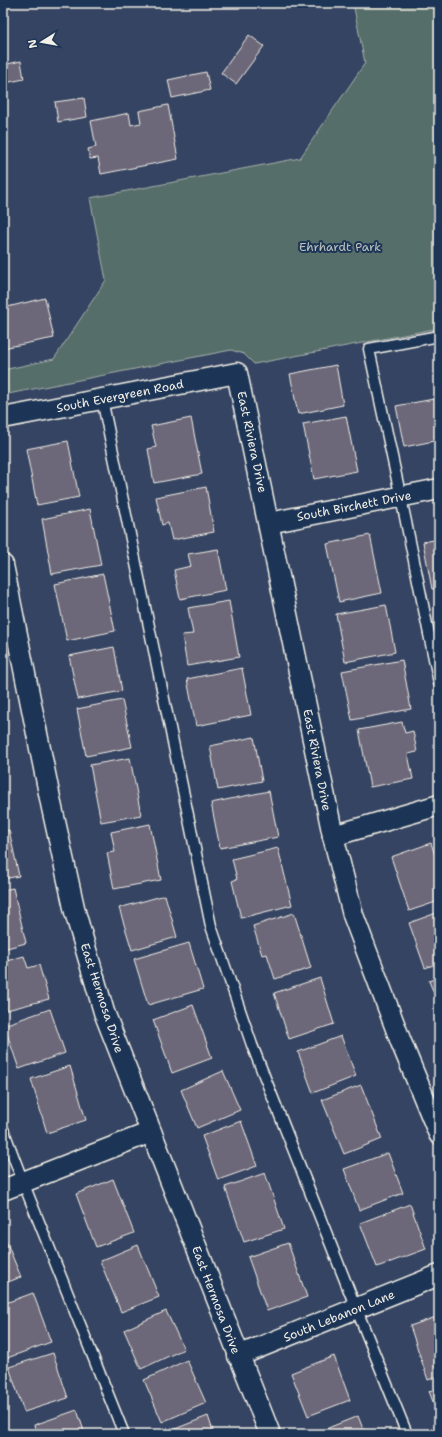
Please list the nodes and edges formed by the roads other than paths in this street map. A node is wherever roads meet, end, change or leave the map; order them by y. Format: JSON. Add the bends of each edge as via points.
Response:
{"nodes":[{"id":1,"x":439,"y":336,"type":"edge"},
{"id":2,"x":237,"y":373,"type":"joint"},
{"id":3,"x":102,"y":399,"type":"junction"},
{"id":4,"x":3,"y":418,"type":"edge"},
{"id":5,"x":439,"y":489,"type":"edge"},
{"id":6,"x":401,"y":497,"type":"junction"},
{"id":7,"x":269,"y":523,"type":"junction"},
{"id":8,"x":3,"y":565,"type":"edge"},
{"id":9,"x":435,"y":643,"type":"edge"},
{"id":10,"x":439,"y":683,"type":"edge"},
{"id":11,"x":439,"y":806,"type":"edge"},
{"id":12,"x":333,"y":836,"type":"junction"},
{"id":13,"x":3,"y":1129,"type":"edge"},
{"id":14,"x":151,"y":1132,"type":"junction"},
{"id":15,"x":439,"y":1134,"type":"edge"},
{"id":16,"x":23,"y":1182,"type":"junction"},
{"id":17,"x":3,"y":1190,"type":"edge"},
{"id":18,"x":439,"y":1275,"type":"edge"},
{"id":19,"x":356,"y":1308,"type":"junction"},
{"id":20,"x":238,"y":1356,"type":"junction"},
{"id":21,"x":124,"y":1434,"type":"edge"},
{"id":22,"x":270,"y":1434,"type":"edge"},
{"id":23,"x":407,"y":1434,"type":"edge"}],
"edges":[{"from":1,"to":6,"type":"lane","via":[[369,349]]},
{"from":2,"to":3,"type":"street","name":"South Evergreen Road"},
{"from":2,"to":7,"type":"street","name":"East Riviera Drive"},
{"from":3,"to":4,"type":"street","name":"South Evergreen Road"},
{"from":3,"to":19,"type":"lane","via":[[211,926],[252,1045]]},
{"from":5,"to":6,"type":"street","name":"South Birchett Drive"},
{"from":6,"to":7,"type":"street","name":"South Birchett Drive"},
{"from":6,"to":9,"type":"lane"},
{"from":7,"to":12,"type":"street","name":"East Riviera Drive"},
{"from":8,"to":14,"type":"street","name":"East Hermosa Drive","via":[[75,912],[104,1012]]},
{"from":9,"to":10,"type":"lane"},
{"from":11,"to":12,"type":"street"},
{"from":12,"to":15,"type":"street","name":"East Riviera Drive","via":[[353,915]]},
{"from":13,"to":16,"type":"lane"},
{"from":14,"to":16,"type":"street"},
{"from":14,"to":20,"type":"street","name":"East Hermosa Drive"},
{"from":16,"to":17,"type":"street"},
{"from":16,"to":21,"type":"lane"},
{"from":18,"to":19,"type":"street","name":"South Lebanon Lane"},
{"from":19,"to":20,"type":"street","name":"South Lebanon Lane"},
{"from":19,"to":23,"type":"lane"},
{"from":20,"to":22,"type":"street","name":"East Hermosa Drive"}]}
